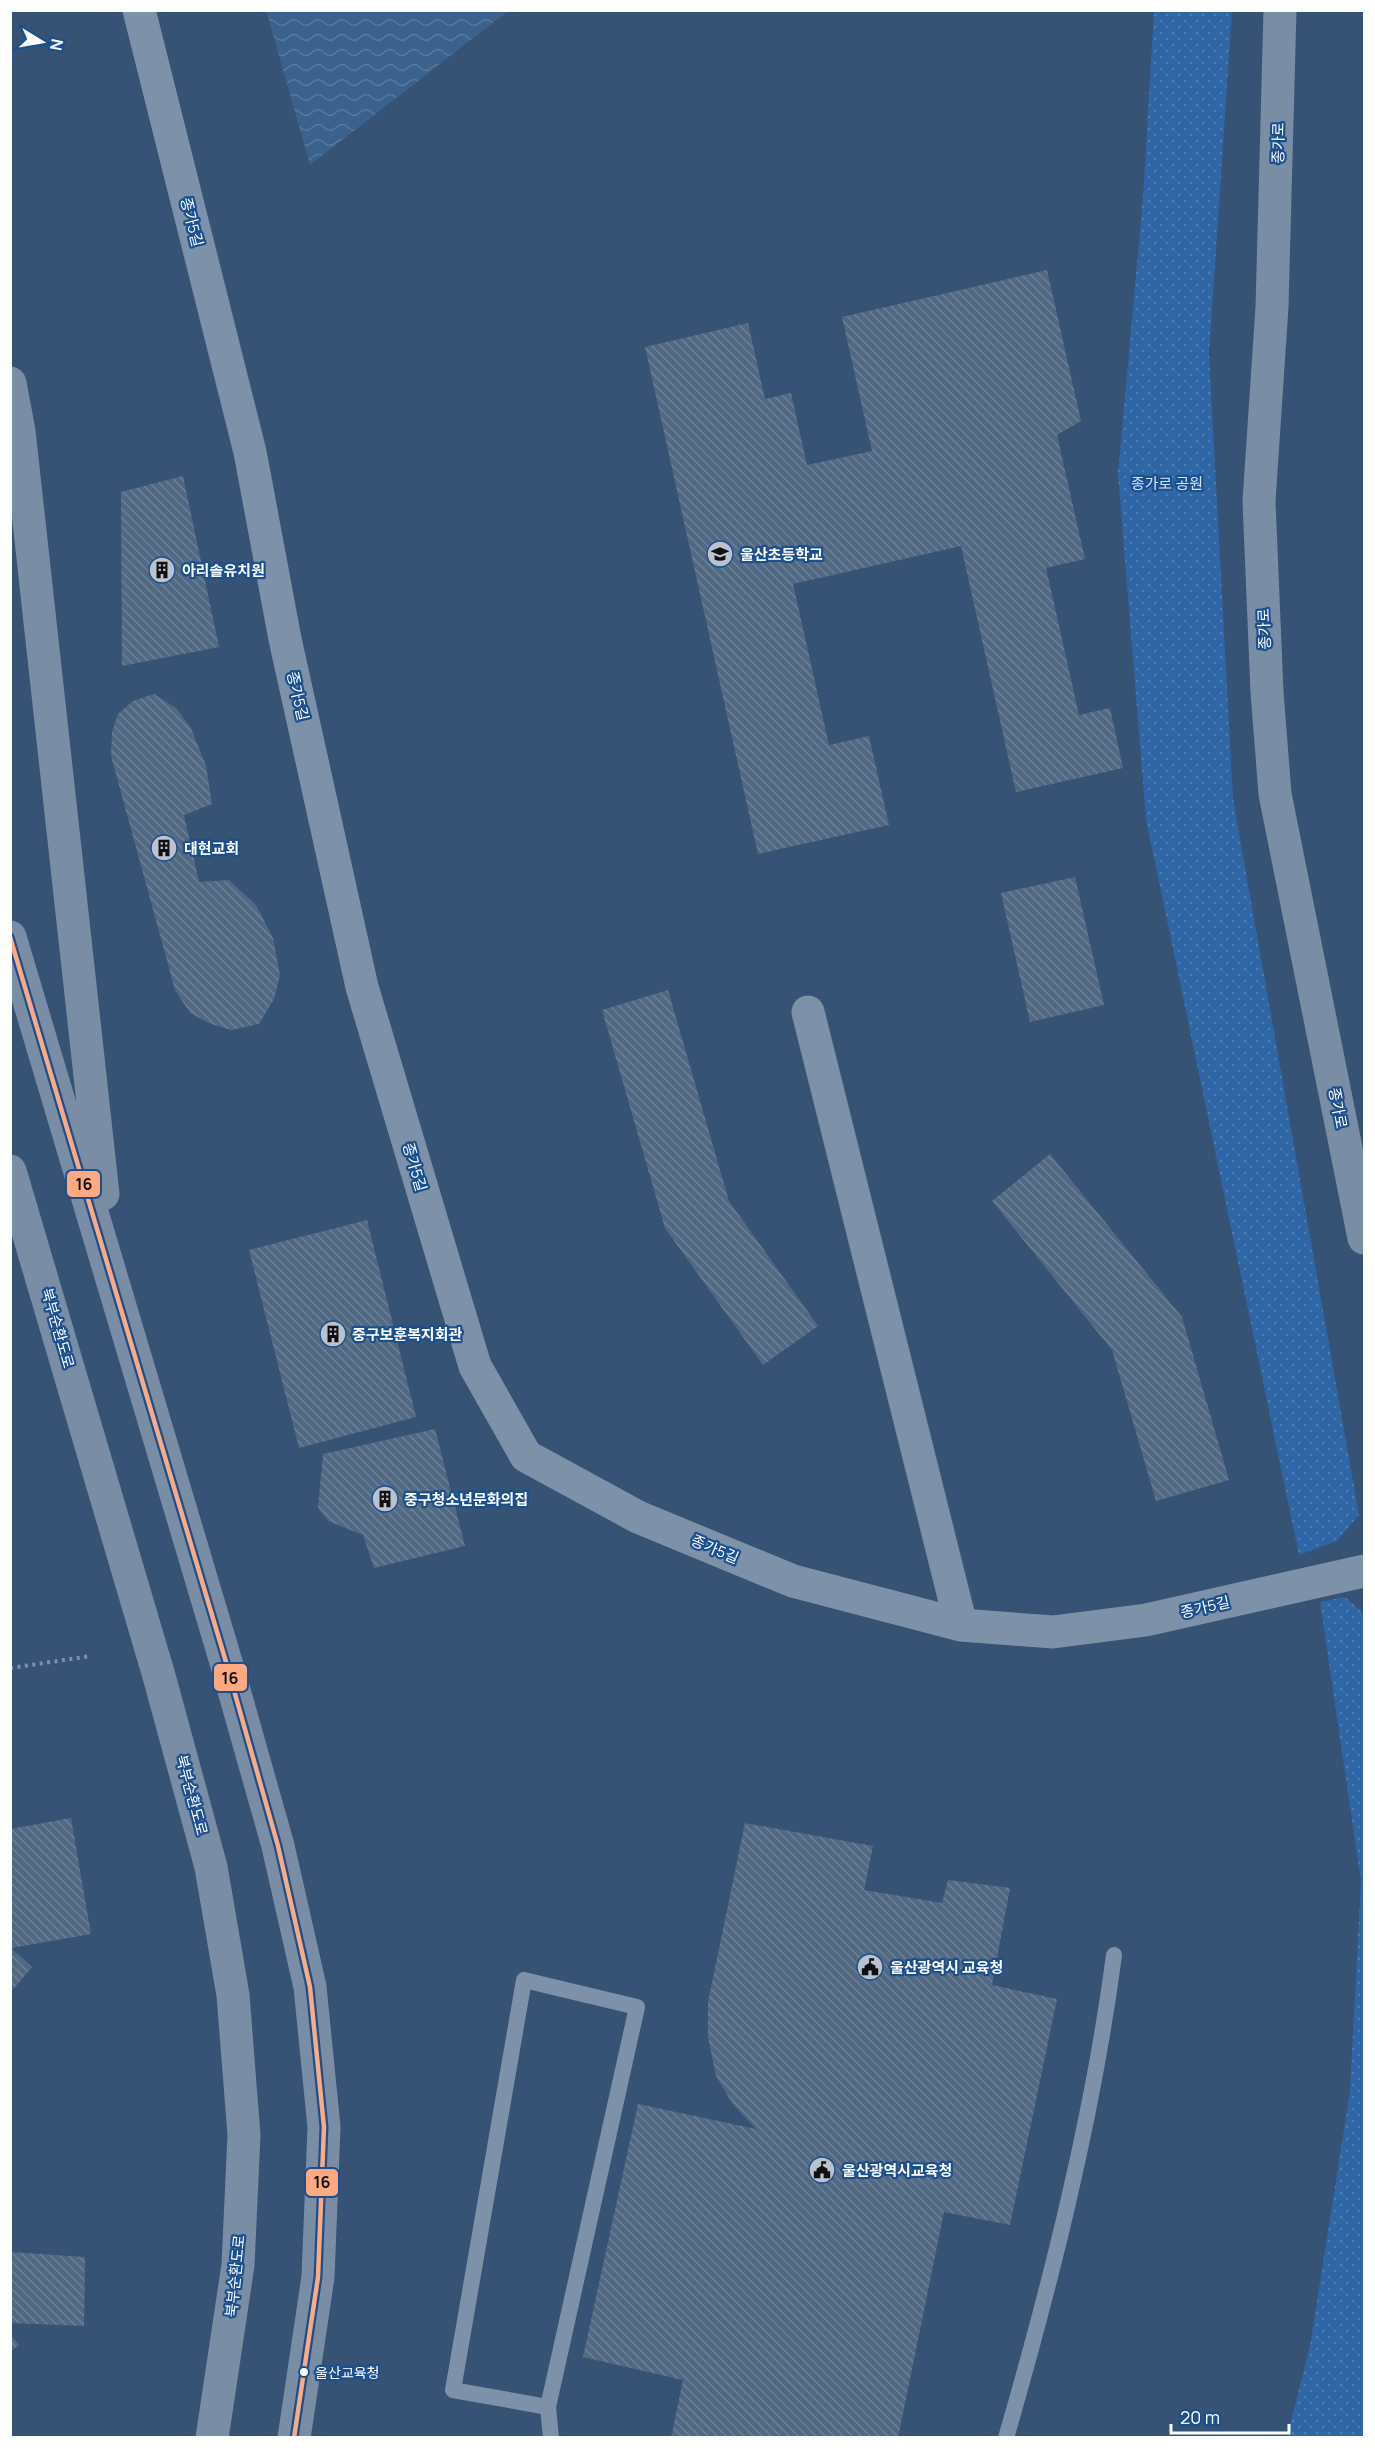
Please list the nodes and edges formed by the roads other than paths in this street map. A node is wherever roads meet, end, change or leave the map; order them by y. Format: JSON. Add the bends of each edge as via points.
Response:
{"nodes":[{"id":1,"x":139,"y":10,"type":"edge"},
{"id":2,"x":1280,"y":10,"type":"edge"},
{"id":3,"x":10,"y":383,"type":"edge"},
{"id":4,"x":10,"y":937,"type":"edge"},
{"id":5,"x":808,"y":1012,"type":"dead end"},
{"id":6,"x":10,"y":1171,"type":"edge"},
{"id":7,"x":1365,"y":1238,"type":"edge"},
{"id":8,"x":116,"y":1294,"type":"junction"},
{"id":9,"x":1365,"y":1571,"type":"edge"},
{"id":10,"x":961,"y":1625,"type":"junction"},
{"id":11,"x":1114,"y":1955,"type":"dead end"},
{"id":12,"x":548,"y":2407,"type":"junction"},
{"id":13,"x":212,"y":2438,"type":"edge"},
{"id":14,"x":294,"y":2438,"type":"edge"},
{"id":15,"x":551,"y":2438,"type":"edge"},
{"id":16,"x":1006,"y":2438,"type":"edge"}],
"edges":[{"from":1,"to":10,"type":"street","name":"종가5길","via":[[250,452],[285,639],[363,987],[475,1366],[526,1456],[628,1511],[793,1581]]},
{"from":2,"to":7,"type":"main road","name":"종가로","via":[[1272,307],[1259,501],[1267,692],[1275,794]]},
{"from":3,"to":8,"type":"main road","via":[[19,431],[92,1114]]},
{"from":4,"to":8,"type":"main road"},
{"from":5,"to":10,"type":"street"},
{"from":6,"to":13,"type":"main road","name":"북부순환도로","via":[[212,1867],[233,1995],[244,2135],[238,2265]]},
{"from":8,"to":14,"type":"main road","via":[[272,1823],[310,1987],[324,2127],[318,2277]]},
{"from":9,"to":10,"type":"street","name":"종가5길","via":[[1146,1620],[1053,1632]]},
{"from":11,"to":16,"type":"lane","via":[[1103,2041],[1035,2337]]},
{"from":12,"to":12,"type":"lane","via":[[637,2007],[524,1980],[453,2390]]},
{"from":12,"to":15,"type":"lane"}]}
